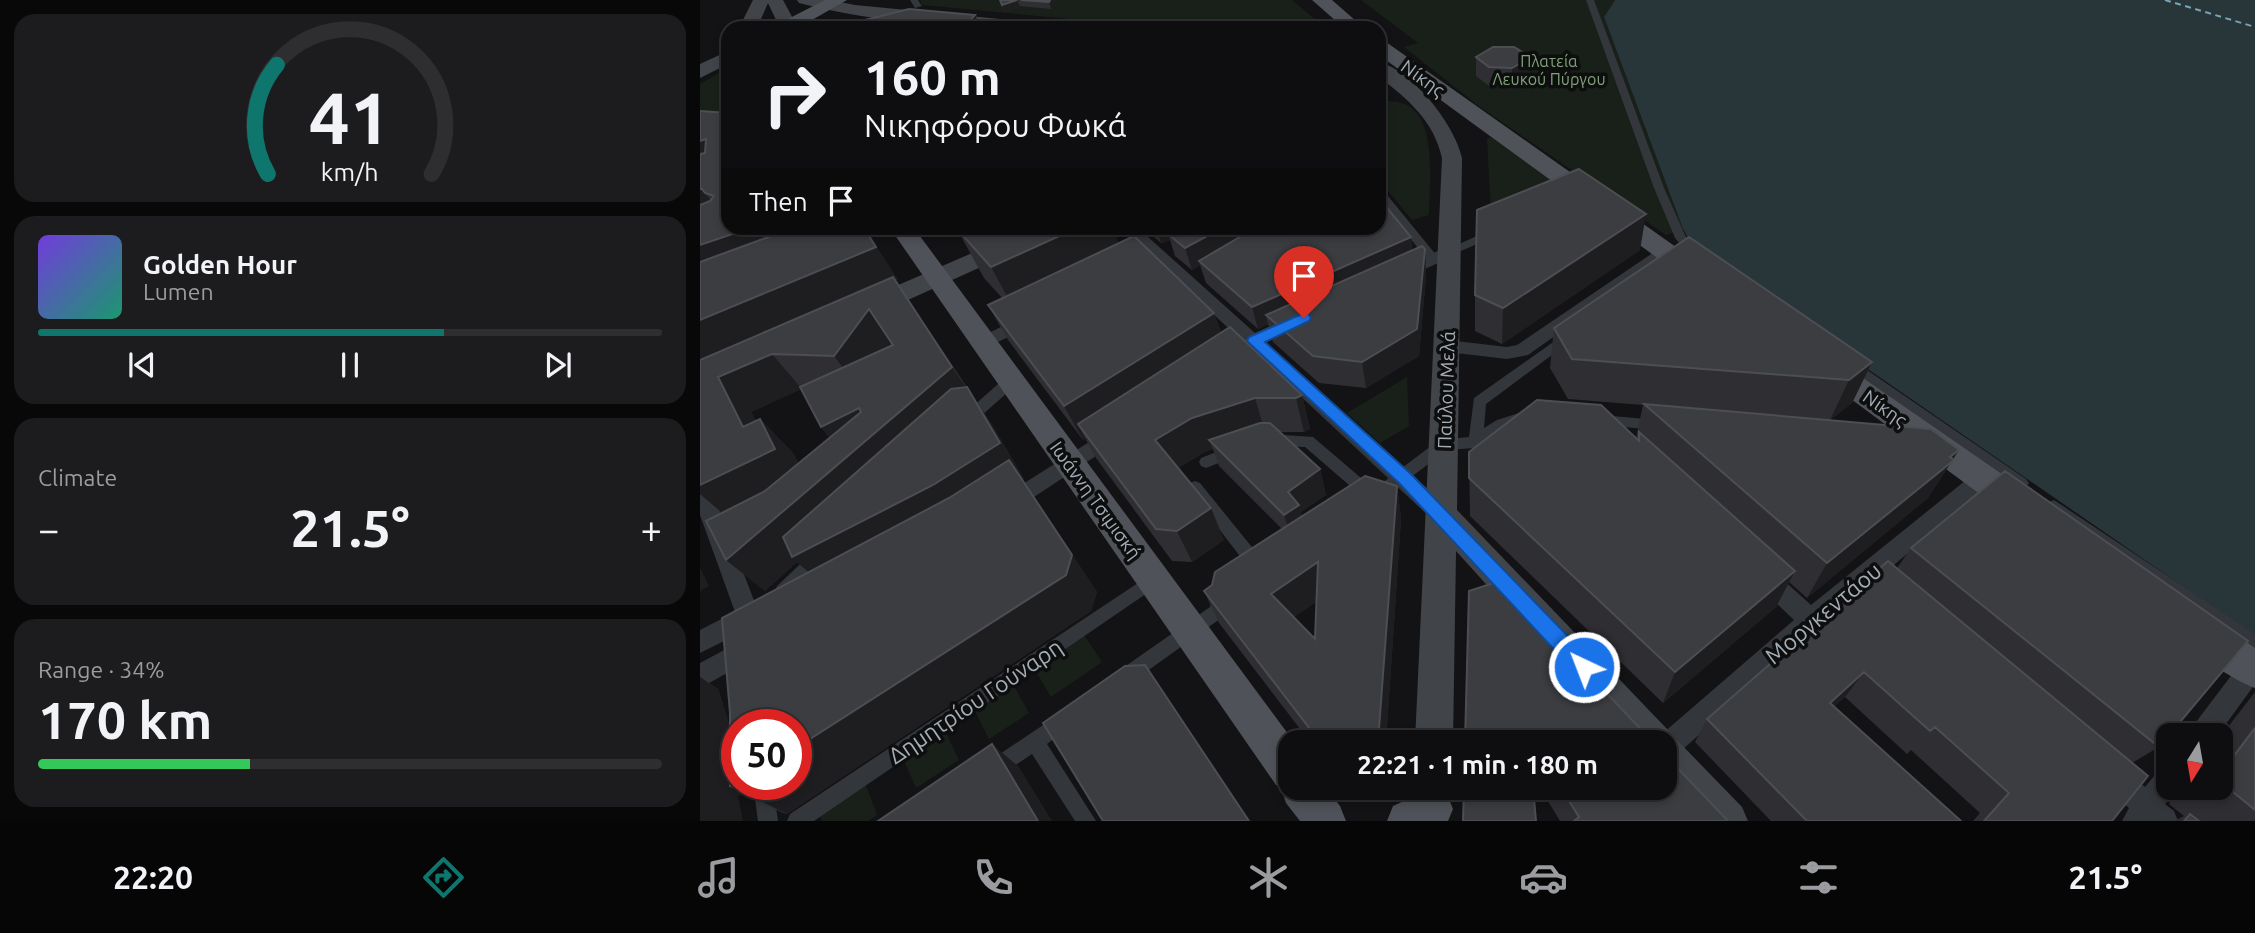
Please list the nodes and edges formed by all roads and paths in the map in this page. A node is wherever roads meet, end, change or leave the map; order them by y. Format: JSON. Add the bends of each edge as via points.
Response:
{"nodes":[{"id":1,"x":761,"y":0,"type":"edge"},
{"id":2,"x":775,"y":0,"type":"edge"},
{"id":3,"x":804,"y":0,"type":"edge"},
{"id":4,"x":1590,"y":0,"type":"edge"},
{"id":5,"x":1329,"y":1,"type":"edge"},
{"id":6,"x":833,"y":3,"type":"edge"},
{"id":7,"x":921,"y":8,"type":"edge"},
{"id":8,"x":751,"y":21,"type":"edge"},
{"id":9,"x":784,"y":21,"type":"edge"},
{"id":10,"x":798,"y":21,"type":"edge"},
{"id":11,"x":894,"y":21,"type":"edge"},
{"id":12,"x":999,"y":21,"type":"edge"},
{"id":13,"x":1348,"y":21,"type":"edge"},
{"id":14,"x":1386,"y":51,"type":"edge"},
{"id":15,"x":721,"y":61,"type":"edge"},
{"id":16,"x":1386,"y":67,"type":"edge"},
{"id":17,"x":700,"y":72,"type":"edge"},
{"id":18,"x":1386,"y":72,"type":"edge"},
{"id":19,"x":1417,"y":74,"type":"junction"},
{"id":20,"x":1386,"y":199,"type":"edge"},
{"id":21,"x":1505,"y":227,"type":"edge"},
{"id":22,"x":860,"y":235,"type":"edge"},
{"id":23,"x":907,"y":235,"type":"edge"},
{"id":24,"x":1032,"y":235,"type":"edge"},
{"id":25,"x":1137,"y":235,"type":"edge"},
{"id":26,"x":828,"y":247,"type":"edge"},
{"id":27,"x":1442,"y":255,"type":"junction"},
{"id":28,"x":1664,"y":262,"type":"junction"},
{"id":29,"x":938,"y":276,"type":"junction"},
{"id":30,"x":1390,"y":278,"type":"edge"},
{"id":31,"x":1717,"y":280,"type":"joint"},
{"id":32,"x":1316,"y":312,"type":"edge"},
{"id":33,"x":1038,"y":315,"type":"edge"},
{"id":34,"x":850,"y":316,"type":"edge"},
{"id":35,"x":1574,"y":332,"type":"edge"},
{"id":36,"x":1255,"y":341,"type":"junction"},
{"id":37,"x":984,"y":342,"type":"junction"},
{"id":38,"x":1447,"y":346,"type":"junction"},
{"id":39,"x":1801,"y":349,"type":"edge"},
{"id":40,"x":1837,"y":354,"type":"edge"},
{"id":41,"x":1209,"y":371,"type":"edge"},
{"id":42,"x":1011,"y":381,"type":"junction"},
{"id":43,"x":1542,"y":415,"type":"edge"},
{"id":44,"x":1587,"y":418,"type":"joint"},
{"id":45,"x":1129,"y":424,"type":"edge"},
{"id":46,"x":961,"y":426,"type":"edge"},
{"id":47,"x":1673,"y":426,"type":"edge"},
{"id":48,"x":1613,"y":438,"type":"edge"},
{"id":49,"x":1476,"y":440,"type":"junction"},
{"id":50,"x":1444,"y":444,"type":"junction"},
{"id":51,"x":1206,"y":462,"type":"dead end"},
{"id":52,"x":1069,"y":463,"type":"junction"},
{"id":53,"x":1403,"y":476,"type":"junction"},
{"id":54,"x":1983,"y":478,"type":"junction"},
{"id":55,"x":700,"y":486,"type":"edge"},
{"id":56,"x":1195,"y":487,"type":"edge"},
{"id":57,"x":1442,"y":515,"type":"junction"},
{"id":58,"x":989,"y":516,"type":"edge"},
{"id":59,"x":830,"y":547,"type":"edge"},
{"id":60,"x":1752,"y":566,"type":"edge"},
{"id":61,"x":1261,"y":571,"type":"edge"},
{"id":62,"x":1871,"y":573,"type":"junction"},
{"id":63,"x":1153,"y":580,"type":"junction"},
{"id":64,"x":1891,"y":590,"type":"edge"},
{"id":65,"x":1229,"y":592,"type":"edge"},
{"id":66,"x":759,"y":609,"type":"junction"},
{"id":67,"x":1811,"y":620,"type":"junction"},
{"id":68,"x":1190,"y":631,"type":"junction"},
{"id":69,"x":700,"y":642,"type":"edge"},
{"id":70,"x":755,"y":645,"type":"junction"},
{"id":71,"x":2254,"y":661,"type":"edge"},
{"id":72,"x":749,"y":675,"type":"edge"},
{"id":73,"x":700,"y":676,"type":"edge"},
{"id":74,"x":1112,"y":686,"type":"edge"},
{"id":75,"x":1079,"y":709,"type":"edge"},
{"id":76,"x":2210,"y":723,"type":"edge"},
{"id":77,"x":1434,"y":730,"type":"edge"},
{"id":78,"x":1643,"y":730,"type":"edge"},
{"id":79,"x":1677,"y":739,"type":"edge"},
{"id":80,"x":1034,"y":741,"type":"junction"},
{"id":81,"x":1278,"y":754,"type":"edge"},
{"id":82,"x":2097,"y":764,"type":"edge"},
{"id":83,"x":1677,"y":765,"type":"edge"},
{"id":84,"x":979,"y":781,"type":"edge"},
{"id":85,"x":765,"y":800,"type":"edge"},
{"id":86,"x":1310,"y":800,"type":"edge"},
{"id":87,"x":2157,"y":800,"type":"edge"},
{"id":88,"x":2149,"y":816,"type":"edge"},
{"id":89,"x":768,"y":821,"type":"edge"},
{"id":90,"x":797,"y":821,"type":"edge"},
{"id":91,"x":1086,"y":821,"type":"edge"},
{"id":92,"x":1326,"y":821,"type":"edge"},
{"id":93,"x":1728,"y":821,"type":"edge"}],
"edges":[{"from":1,"to":8,"type":"main road"},
{"from":2,"to":9,"type":"main road"},
{"from":3,"to":6,"type":"main road"},
{"from":4,"to":31,"type":"street","name":"Νίκης","via":[[1681,238]]},
{"from":5,"to":13,"type":"main road"},
{"from":6,"to":7,"type":"main road"},
{"from":6,"to":10,"type":"main road"},
{"from":7,"to":11,"type":"main road"},
{"from":7,"to":12,"type":"main road"},
{"from":14,"to":19,"type":"main road","name":"Νίκης"},
{"from":15,"to":17,"type":"main road"},
{"from":16,"to":19,"type":"main road"},
{"from":18,"to":27,"type":"main road","name":"Παύλου Μελά","via":[[1430,112],[1449,140],[1453,181]]},
{"from":19,"to":28,"type":"main road","name":"Νίκης"},
{"from":20,"to":27,"type":"street"},
{"from":21,"to":27,"type":"street"},
{"from":22,"to":26,"type":"street"},
{"from":23,"to":29,"type":"main road","name":"Ιωάννη Τσιμισκή"},
{"from":24,"to":29,"type":"main road"},
{"from":25,"to":36,"type":"street","via":[[1194,279]]},
{"from":27,"to":30,"type":"street"},
{"from":27,"to":38,"type":"main road","name":"Παύλου Μελά"},
{"from":28,"to":31,"type":"main road","name":"Νίκης"},
{"from":28,"to":38,"type":"street","via":[[1522,350],[1507,353]]},
{"from":29,"to":34,"type":"main road"},
{"from":29,"to":37,"type":"main road","name":"Ιωάννη Τσιμισκή"},
{"from":32,"to":36,"type":"street"},
{"from":33,"to":37,"type":"street"},
{"from":35,"to":49,"type":"street","via":[[1479,402]]},
{"from":36,"to":41,"type":"street"},
{"from":36,"to":53,"type":"street"},
{"from":37,"to":42,"type":"main road","name":"Ιωάννη Τσιμισκή"},
{"from":38,"to":50,"type":"main road","name":"Παύλου Μελά"},
{"from":39,"to":54,"type":"main road","name":"Νίκης","via":[[1887,417]]},
{"from":40,"to":71,"type":"street","name":"Νίκης"},
{"from":42,"to":46,"type":"street"},
{"from":42,"to":52,"type":"main road","name":"Ιωάννη Τσιμισκή"},
{"from":43,"to":49,"type":"street","via":[[1520,416]]},
{"from":44,"to":47,"type":"street"},
{"from":44,"to":48,"type":"street"},
{"from":45,"to":52,"type":"street"},
{"from":49,"to":50,"type":"street"},
{"from":50,"to":53,"type":"street"},
{"from":50,"to":57,"type":"main road","name":"Παύλου Μελά"},
{"from":51,"to":53,"type":"street","via":[[1266,440],[1308,441],[1367,501]]},
{"from":52,"to":58,"type":"street"},
{"from":52,"to":63,"type":"main road","name":"Ιωάννη Τσιμισκή"},
{"from":53,"to":57,"type":"street"},
{"from":54,"to":62,"type":"street","name":"Μοργκεντάου"},
{"from":54,"to":71,"type":"main road","name":"Νίκης"},
{"from":55,"to":66,"type":"street"},
{"from":56,"to":61,"type":"street"},
{"from":57,"to":77,"type":"main road","name":"Παύλου Μελά"},
{"from":57,"to":78,"type":"main road"},
{"from":59,"to":66,"type":"street"},
{"from":60,"to":67,"type":"street"},
{"from":62,"to":64,"type":"street"},
{"from":62,"to":67,"type":"street","name":"Μοργκεντάου"},
{"from":63,"to":68,"type":"main road","name":"Ιωάννη Τσιμισκή"},
{"from":63,"to":90,"type":"street","name":"Δημητρίου Γούναρη"},
{"from":65,"to":68,"type":"street","via":[[1219,598],[1218,611]]},
{"from":66,"to":69,"type":"street"},
{"from":66,"to":70,"type":"street"},
{"from":67,"to":79,"type":"street","name":"Μοργκεντάου"},
{"from":68,"to":74,"type":"street"},
{"from":68,"to":81,"type":"main road","name":"Ιωάννη Τσιμισκή"},
{"from":70,"to":72,"type":"street"},
{"from":70,"to":73,"type":"street"},
{"from":71,"to":76,"type":"street"},
{"from":75,"to":80,"type":"street"},
{"from":80,"to":84,"type":"street"},
{"from":80,"to":91,"type":"street"},
{"from":82,"to":88,"type":"street"},
{"from":83,"to":93,"type":"main road"},
{"from":85,"to":89,"type":"street"},
{"from":86,"to":92,"type":"main road"},
{"from":87,"to":88,"type":"street"}]}
